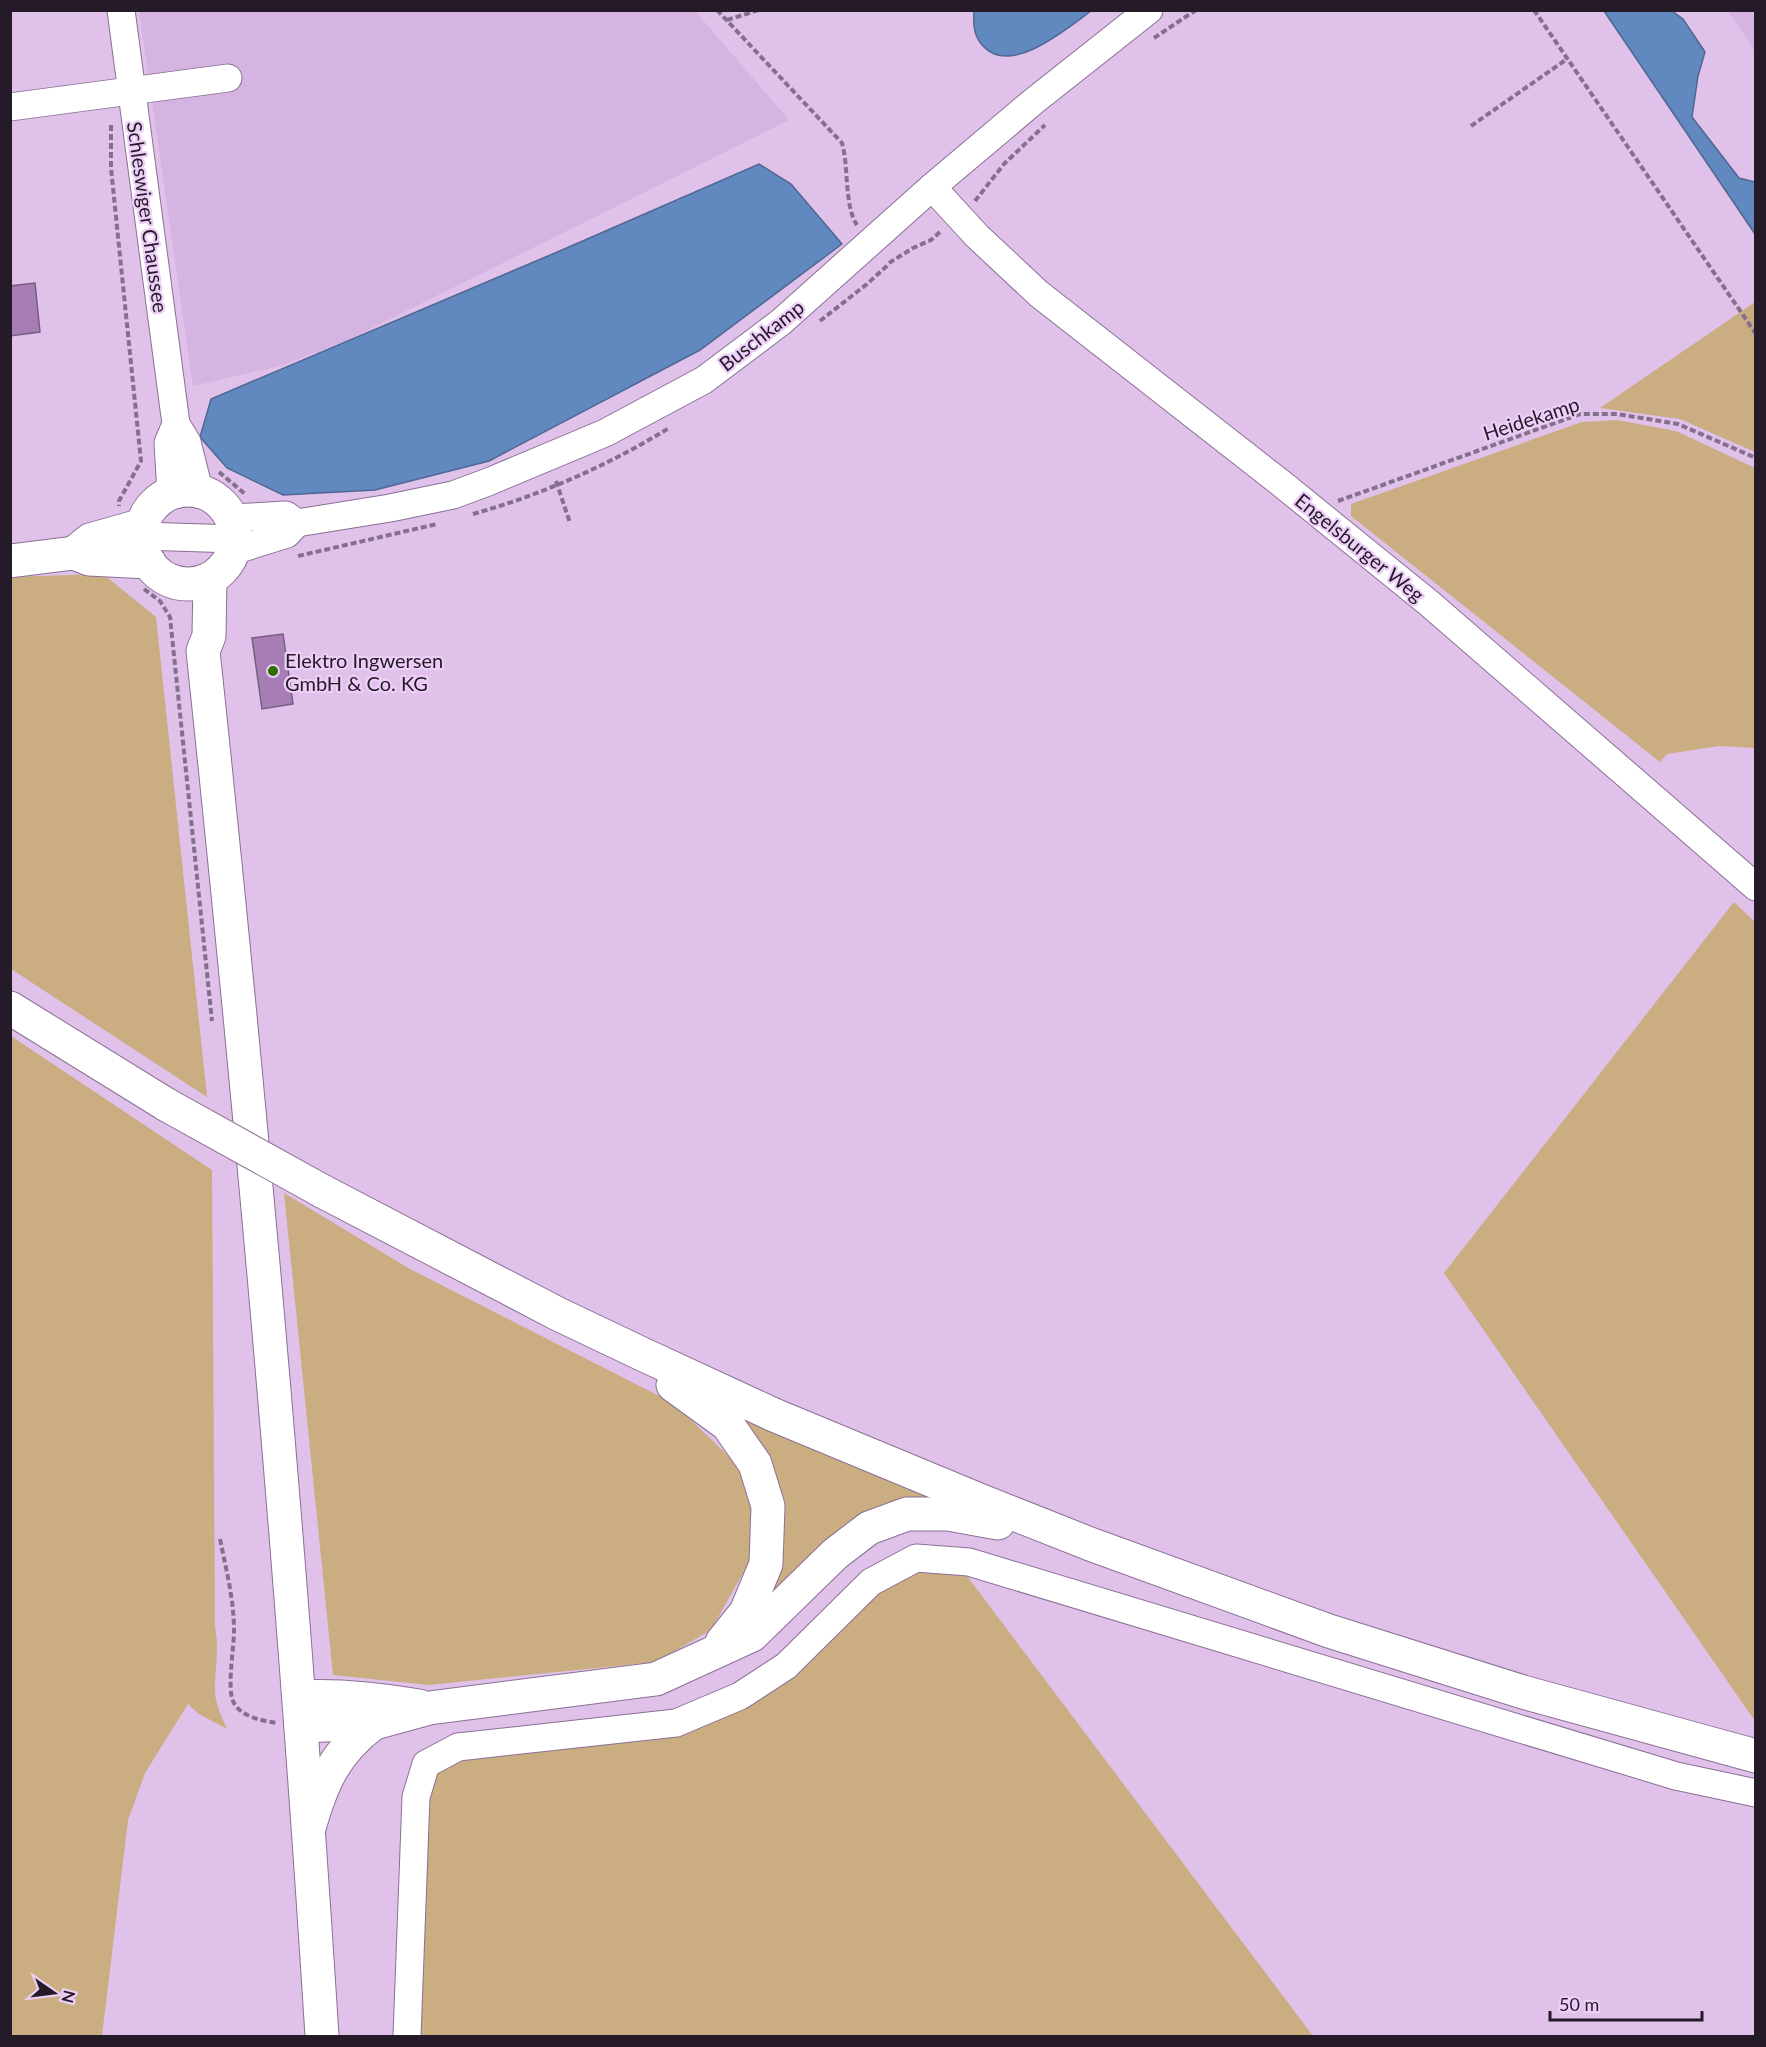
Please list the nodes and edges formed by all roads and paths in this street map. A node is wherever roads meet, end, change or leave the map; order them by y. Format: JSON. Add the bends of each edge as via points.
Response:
{"nodes":[{"id":1,"x":121,"y":10,"type":"edge"},
{"id":2,"x":717,"y":10,"type":"edge"},
{"id":3,"x":759,"y":10,"type":"edge"},
{"id":4,"x":1149,"y":10,"type":"edge"},
{"id":5,"x":1196,"y":10,"type":"edge"},
{"id":6,"x":1534,"y":10,"type":"edge"},
{"id":7,"x":727,"y":20,"type":"junction"},
{"id":8,"x":1152,"y":40,"type":"dead end"},
{"id":9,"x":1567,"y":59,"type":"junction"},
{"id":10,"x":228,"y":78,"type":"dead end"},
{"id":11,"x":121,"y":93,"type":"junction"},
{"id":12,"x":10,"y":107,"type":"edge"},
{"id":13,"x":1052,"y":118,"type":"dead end"},
{"id":14,"x":1472,"y":126,"type":"dead end"},
{"id":15,"x":932,"y":187,"type":"junction"},
{"id":16,"x":959,"y":215,"type":"junction"},
{"id":17,"x":871,"y":242,"type":"junction"},
{"id":18,"x":1755,"y":334,"type":"edge"},
{"id":19,"x":548,"y":458,"type":"junction"},
{"id":20,"x":1755,"y":458,"type":"edge"},
{"id":21,"x":185,"y":492,"type":"junction"},
{"id":22,"x":1321,"y":516,"type":"junction"},
{"id":23,"x":570,"y":523,"type":"dead end"},
{"id":24,"x":233,"y":536,"type":"junction"},
{"id":25,"x":135,"y":543,"type":"junction"},
{"id":26,"x":10,"y":561,"type":"edge"},
{"id":27,"x":196,"y":581,"type":"junction"},
{"id":28,"x":1755,"y":887,"type":"edge"},
{"id":29,"x":10,"y":1008,"type":"edge"},
{"id":30,"x":213,"y":1033,"type":"dead end"},
{"id":31,"x":589,"y":1329,"type":"junction"},
{"id":32,"x":220,"y":1539,"type":"dead end"},
{"id":33,"x":1090,"y":1544,"type":"junction"},
{"id":34,"x":714,"y":1653,"type":"junction"},
{"id":35,"x":429,"y":1708,"type":"junction"},
{"id":36,"x":288,"y":1714,"type":"junction"},
{"id":37,"x":374,"y":1723,"type":"junction"},
{"id":38,"x":1755,"y":1756,"type":"edge"},
{"id":39,"x":1755,"y":1793,"type":"edge"},
{"id":40,"x":309,"y":1828,"type":"junction"},
{"id":41,"x":322,"y":2037,"type":"edge"},
{"id":42,"x":407,"y":2037,"type":"edge"}],
"edges":[{"from":1,"to":11,"type":"street","name":"Schleswiger Chaussee"},
{"from":2,"to":7,"type":"path"},
{"from":3,"to":7,"type":"path"},
{"from":4,"to":15,"type":"street","name":"Buschkamp"},
{"from":5,"to":8,"type":"path"},
{"from":6,"to":9,"type":"path"},
{"from":7,"to":17,"type":"path","via":[[842,143],[851,216]]},
{"from":9,"to":14,"type":"path"},
{"from":9,"to":18,"type":"path"},
{"from":10,"to":11,"type":"street"},
{"from":11,"to":12,"type":"street"},
{"from":11,"to":21,"type":"street","name":"Schleswiger Chaussee","via":[[176,424],[186,442]]},
{"from":11,"to":25,"type":"path","via":[[111,168],[141,461],[119,501]]},
{"from":13,"to":16,"type":"path"},
{"from":15,"to":16,"type":"street","name":"Engelsburger Weg"},
{"from":15,"to":17,"type":"street","name":"Buschkamp"},
{"from":16,"to":17,"type":"path","via":[[931,240],[889,264]]},
{"from":16,"to":22,"type":"street","name":"Engelsburger Weg","via":[[1039,294]]},
{"from":17,"to":19,"type":"street","name":"Buschkamp","via":[[781,322],[704,380],[605,433]]},
{"from":19,"to":23,"type":"path"},
{"from":19,"to":24,"type":"street","name":"Buschkamp","via":[[453,495],[297,523],[287,534]]},
{"from":20,"to":22,"type":"path","name":"Heidekamp","via":[[1678,424],[1617,414],[1580,414],[1342,499]]},
{"from":21,"to":24,"type":"main road","via":[[212,496],[224,505]]},
{"from":21,"to":25,"type":"main road","via":[[158,501]]},
{"from":22,"to":28,"type":"street","name":"Engelsburger Weg","via":[[1430,604]]},
{"from":24,"to":25,"type":"street","name":"Buschkamp"},
{"from":24,"to":27,"type":"main road","via":[[229,560],[221,571]]},
{"from":25,"to":26,"type":"main road","via":[[89,559],[74,553]]},
{"from":25,"to":27,"type":"main road","via":[[158,572],[170,580]]},
{"from":25,"to":30,"type":"path","via":[[130,578],[160,601],[170,616]]},
{"from":27,"to":36,"type":"main road","via":[[191,640],[203,651],[251,1122]]},
{"from":29,"to":31,"type":"main road","bridge":true,"via":[[167,1105],[322,1191]]},
{"from":31,"to":33,"type":"main road","via":[[774,1415]]},
{"from":31,"to":34,"type":"main road","via":[[728,1425],[755,1464],[768,1506],[766,1564],[746,1612]]},
{"from":32,"to":36,"type":"path","via":[[231,1593],[233,1701],[244,1714],[263,1721]]},
{"from":33,"to":34,"type":"main road","via":[[982,1519],[907,1514],[869,1528],[835,1554],[752,1635]]},
{"from":33,"to":38,"type":"main road","via":[[1329,1631],[1523,1692]]},
{"from":34,"to":35,"type":"main road","via":[[656,1679]]},
{"from":35,"to":36,"type":"main road","via":[[334,1695]]},
{"from":35,"to":37,"type":"main road"},
{"from":36,"to":37,"type":"main road"},
{"from":36,"to":40,"type":"main road"},
{"from":37,"to":40,"type":"main road","via":[[346,1747],[329,1773]]},
{"from":39,"to":42,"type":"street","via":[[1676,1776],[969,1562],[915,1558],[871,1582],[786,1666],[740,1696],[676,1723],[458,1747],[426,1764],[416,1797]]},
{"from":40,"to":41,"type":"main road"}]}
